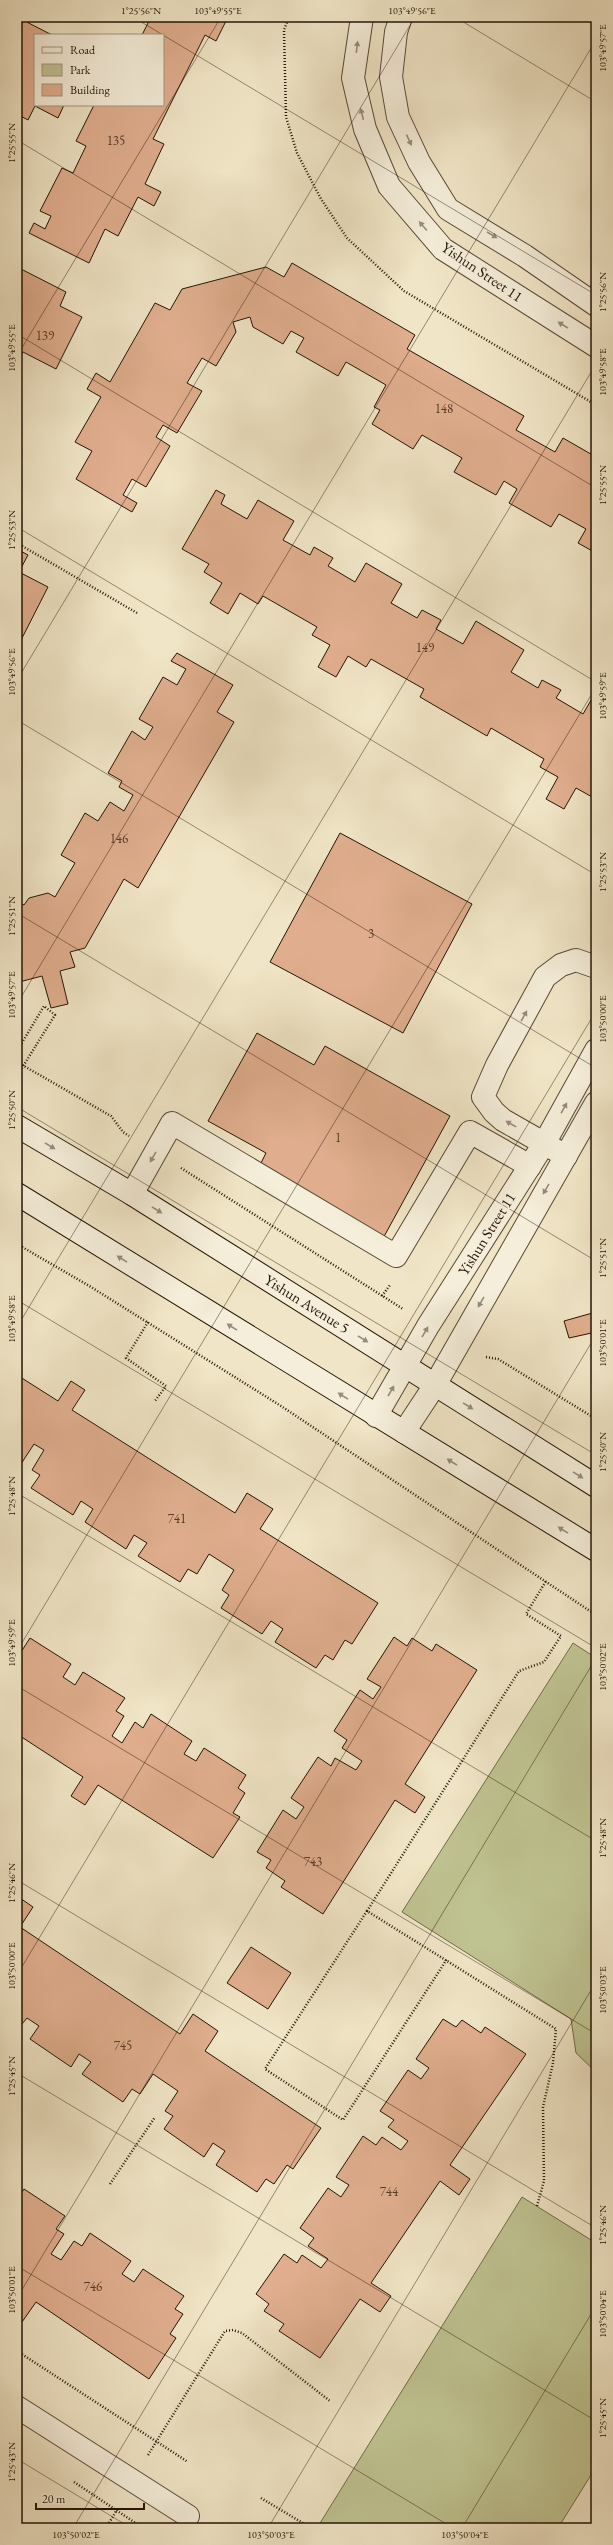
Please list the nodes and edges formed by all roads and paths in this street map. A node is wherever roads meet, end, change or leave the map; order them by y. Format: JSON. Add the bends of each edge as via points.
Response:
{"nodes":[{"id":1,"x":289,"y":17,"type":"edge"},
{"id":2,"x":362,"y":17,"type":"edge"},
{"id":3,"x":401,"y":17,"type":"edge"},
{"id":4,"x":596,"y":305,"type":"edge"},
{"id":5,"x":596,"y":346,"type":"edge"},
{"id":6,"x":596,"y":404,"type":"edge"},
{"id":7,"x":17,"y":543,"type":"edge"},
{"id":8,"x":137,"y":613,"type":"dead end"},
{"id":9,"x":596,"y":967,"type":"edge"},
{"id":10,"x":596,"y":1050,"type":"edge"},
{"id":11,"x":17,"y":1051,"type":"edge"},
{"id":12,"x":17,"y":1062,"type":"edge"},
{"id":13,"x":17,"y":1076,"type":"edge"},
{"id":14,"x":596,"y":1103,"type":"edge"},
{"id":15,"x":17,"y":1126,"type":"edge"},
{"id":16,"x":545,"y":1142,"type":"junction"},
{"id":17,"x":156,"y":1152,"type":"junction"},
{"id":18,"x":566,"y":1156,"type":"junction"},
{"id":19,"x":530,"y":1166,"type":"junction"},
{"id":20,"x":17,"y":1194,"type":"edge"},
{"id":21,"x":132,"y":1194,"type":"junction"},
{"id":22,"x":18,"y":1245,"type":"edge"},
{"id":23,"x":17,"y":1251,"type":"edge"},
{"id":24,"x":382,"y":1296,"type":"dead end"},
{"id":25,"x":148,"y":1322,"type":"junction"},
{"id":26,"x":484,"y":1357,"type":"dead end"},
{"id":27,"x":406,"y":1366,"type":"junction"},
{"id":28,"x":435,"y":1385,"type":"junction"},
{"id":29,"x":155,"y":1401,"type":"dead end"},
{"id":30,"x":376,"y":1416,"type":"junction"},
{"id":31,"x":596,"y":1419,"type":"edge"},
{"id":32,"x":404,"y":1432,"type":"junction"},
{"id":33,"x":596,"y":1486,"type":"edge"},
{"id":34,"x":596,"y":1550,"type":"edge"},
{"id":35,"x":546,"y":1581,"type":"junction"},
{"id":36,"x":596,"y":1615,"type":"edge"},
{"id":37,"x":367,"y":1911,"type":"junction"},
{"id":38,"x":447,"y":1959,"type":"junction"},
{"id":39,"x":155,"y":2117,"type":"dead end"},
{"id":40,"x":110,"y":2184,"type":"dead end"},
{"id":41,"x":537,"y":2206,"type":"dead end"},
{"id":42,"x":17,"y":2351,"type":"edge"},
{"id":43,"x":330,"y":2401,"type":"dead end"},
{"id":44,"x":17,"y":2407,"type":"edge"},
{"id":45,"x":156,"y":2441,"type":"junction"},
{"id":46,"x":188,"y":2462,"type":"dead end"},
{"id":47,"x":67,"y":2477,"type":"dead end"},
{"id":48,"x":133,"y":2481,"type":"junction"},
{"id":49,"x":261,"y":2498,"type":"dead end"},
{"id":50,"x":117,"y":2510,"type":"junction"},
{"id":51,"x":188,"y":2516,"type":"dead end"},
{"id":52,"x":106,"y":2528,"type":"edge"},
{"id":53,"x":143,"y":2528,"type":"edge"},
{"id":54,"x":311,"y":2528,"type":"edge"}],
"edges":[{"from":1,"to":6,"type":"path","via":[[284,30],[286,117],[297,153],[321,199],[347,238],[404,291]]},
{"from":5,"to":2,"type":"street","name":"Yishun Street 11","one_way":true,"via":[[443,249],[388,186],[365,129],[353,78]]},
{"from":3,"to":4,"type":"street","one_way":true,"via":[[396,32],[391,76],[398,117],[419,162],[448,209],[525,256]]},
{"from":7,"to":8,"type":"path"},
{"from":16,"to":9,"type":"street","one_way":true,"via":[[494,1112],[483,1096],[496,1065],[545,977],[561,965],[576,960]]},
{"from":16,"to":10,"type":"street","name":"Yishun Street 11","one_way":true},
{"from":11,"to":13,"type":"path","bridge":true,"via":[[44,1006],[55,1014]]},
{"from":12,"to":17,"type":"path","via":[[111,1116],[123,1132]]},
{"from":14,"to":18,"type":"street","name":"Yishun Street 11"},
{"from":15,"to":21,"type":"street","name":"Yishun Avenue 5","one_way":true},
{"from":16,"to":18,"type":"street"},
{"from":16,"to":19,"type":"street","name":"Yishun Street 11"},
{"from":17,"to":19,"type":"street","via":[[172,1122],[396,1256],[470,1132]]},
{"from":17,"to":21,"type":"street","one_way":true},
{"from":17,"to":24,"type":"path"},
{"from":18,"to":28,"type":"street","name":"Yishun Street 11","one_way":true},
{"from":27,"to":19,"type":"street","name":"Yishun Street 11","one_way":true,"via":[[428,1326]]},
{"from":30,"to":20,"type":"street","one_way":true},
{"from":21,"to":27,"type":"street","name":"Yishun Avenue 5","one_way":true},
{"from":22,"to":23,"type":"path"},
{"from":22,"to":25,"type":"path"},
{"from":25,"to":29,"type":"path","via":[[126,1358],[166,1386]]},
{"from":25,"to":35,"type":"path","via":[[282,1406]]},
{"from":26,"to":31,"type":"path","via":[[498,1359]]},
{"from":27,"to":28,"type":"street","name":"Yishun Avenue 5"},
{"from":30,"to":27,"type":"street","name":"Yishun Street 11","one_way":true},
{"from":28,"to":32,"type":"street","name":"Yishun Street 11"},
{"from":28,"to":33,"type":"street","name":"Yishun Avenue 5","one_way":true},
{"from":30,"to":32,"type":"street"},
{"from":34,"to":32,"type":"street","one_way":true},
{"from":35,"to":36,"type":"path"},
{"from":35,"to":37,"type":"path","via":[[526,1614],[561,1636],[544,1662],[519,1671]]},
{"from":37,"to":38,"type":"path"},
{"from":37,"to":38,"type":"path","via":[[265,2069],[343,2120]]},
{"from":38,"to":41,"type":"path","via":[[556,2029],[554,2062],[543,2107],[544,2181]]},
{"from":39,"to":40,"type":"path"},
{"from":42,"to":45,"type":"path"},
{"from":43,"to":45,"type":"path","via":[[242,2333],[225,2331]]},
{"from":44,"to":48,"type":"street"},
{"from":45,"to":46,"type":"path"},
{"from":45,"to":48,"type":"path"},
{"from":47,"to":50,"type":"path"},
{"from":48,"to":50,"type":"path"},
{"from":48,"to":51,"type":"street"},
{"from":49,"to":54,"type":"path"},
{"from":50,"to":52,"type":"path"},
{"from":50,"to":53,"type":"path"}]}
